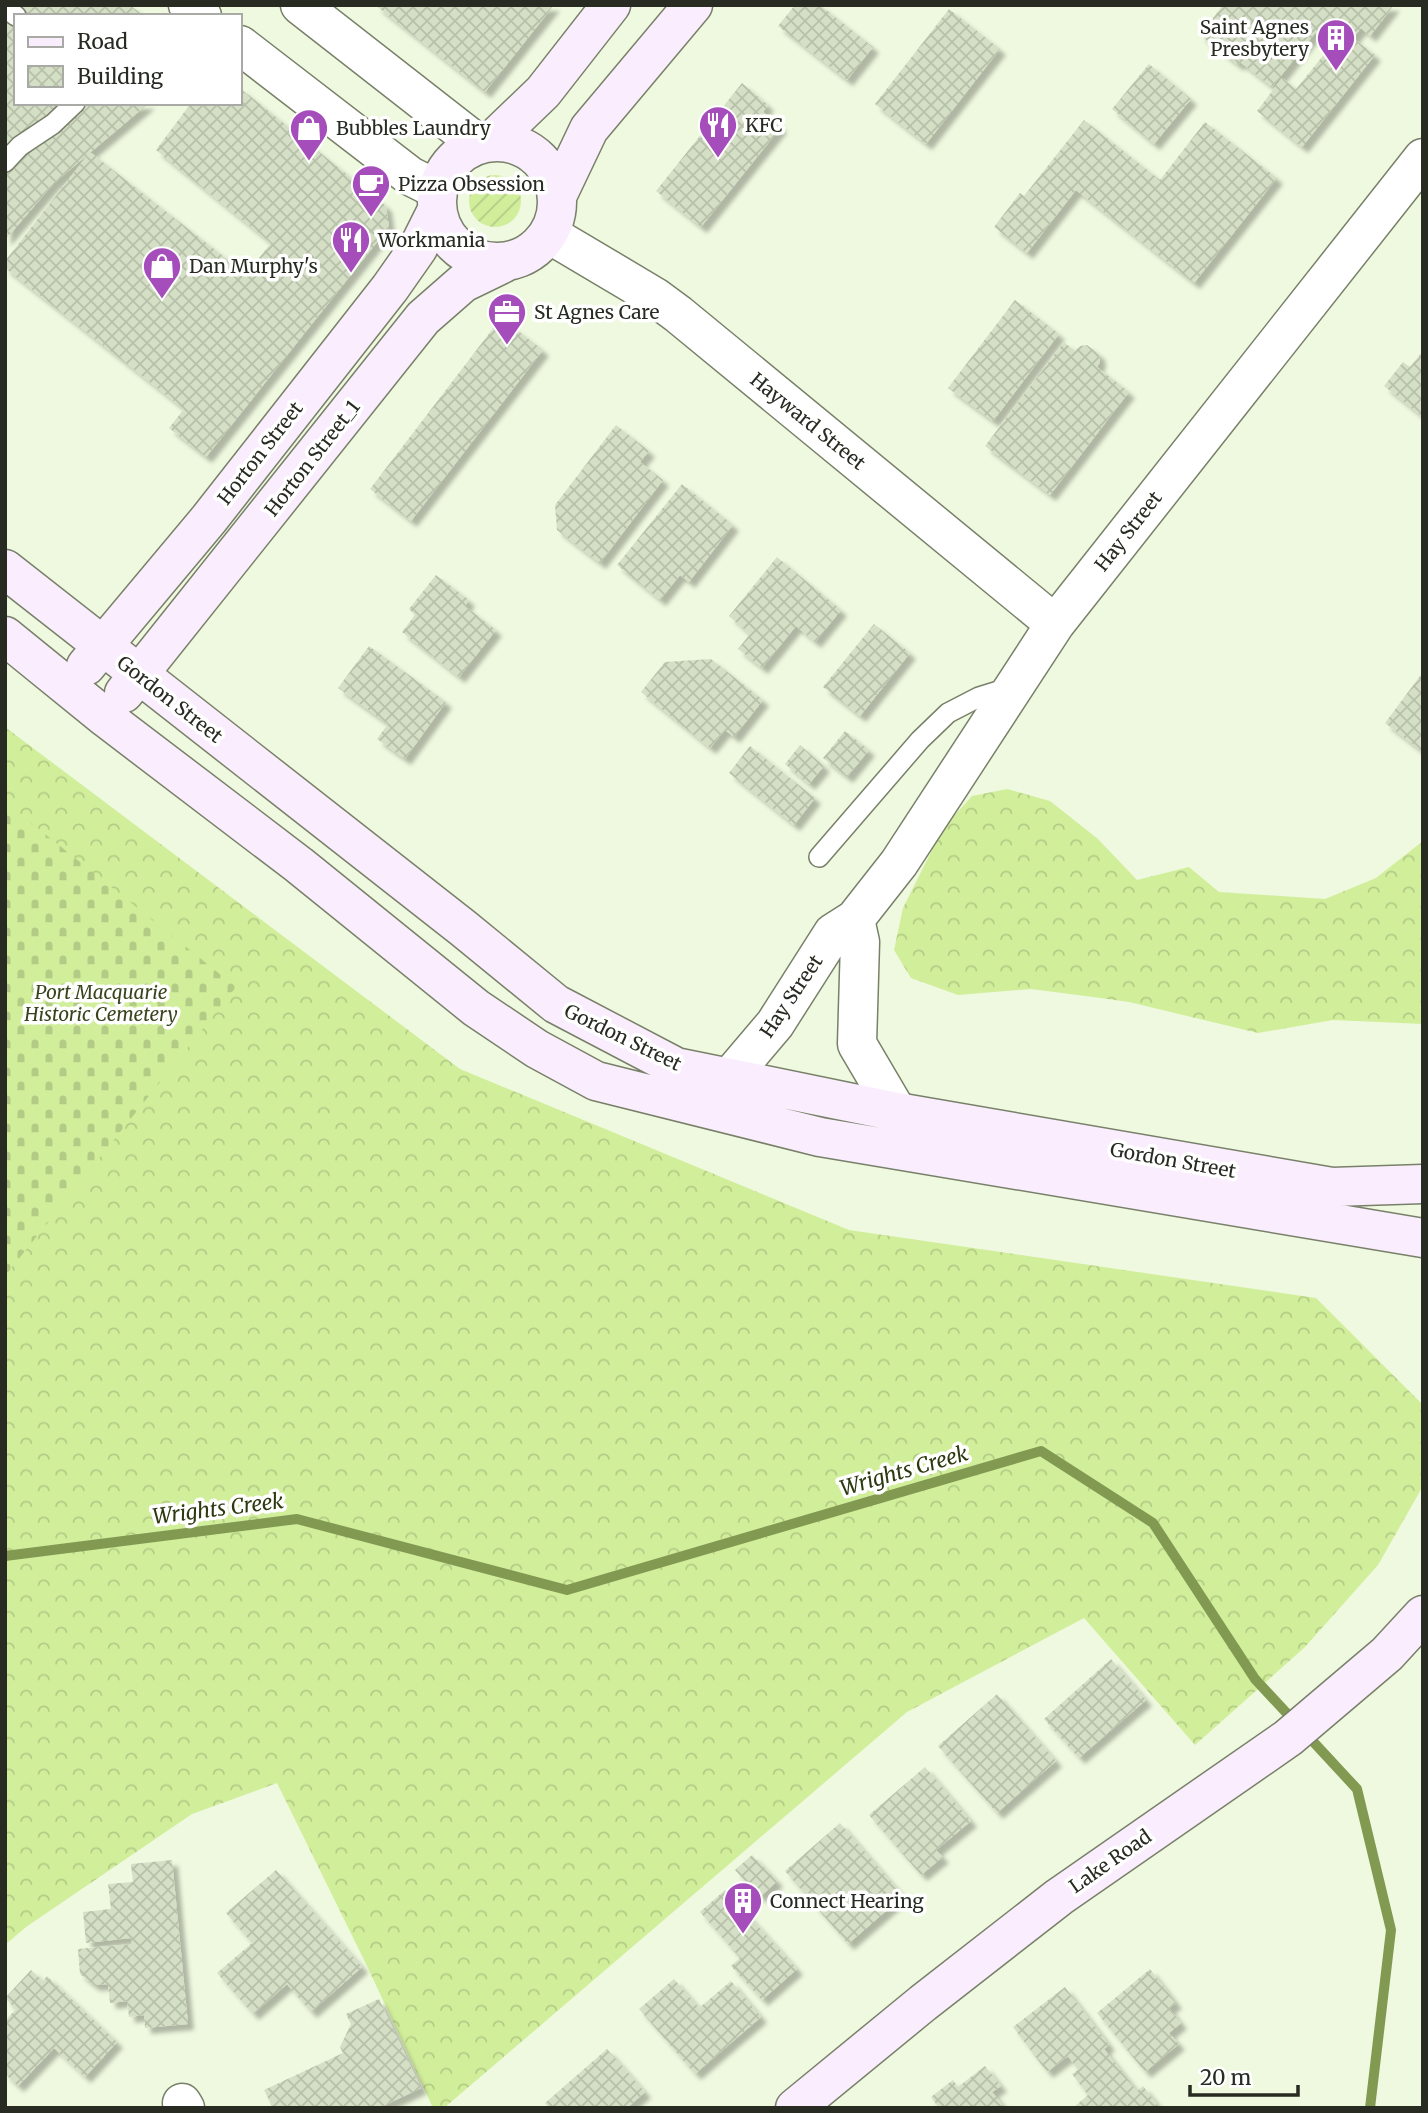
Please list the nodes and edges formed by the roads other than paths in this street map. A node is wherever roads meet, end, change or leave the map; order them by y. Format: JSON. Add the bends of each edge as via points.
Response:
{"nodes":[{"id":1,"x":300,"y":5,"type":"edge"},
{"id":2,"x":611,"y":5,"type":"edge"},
{"id":3,"x":693,"y":5,"type":"edge"},
{"id":4,"x":242,"y":47,"type":"edge"},
{"id":5,"x":73,"y":105,"type":"edge"},
{"id":6,"x":486,"y":142,"type":"junction"},
{"id":7,"x":1423,"y":158,"type":"edge"},
{"id":8,"x":5,"y":162,"type":"edge"},
{"id":9,"x":559,"y":192,"type":"junction"},
{"id":10,"x":437,"y":200,"type":"junction"},
{"id":11,"x":549,"y":234,"type":"junction"},
{"id":12,"x":504,"y":263,"type":"junction"},
{"id":13,"x":5,"y":569,"type":"edge"},
{"id":14,"x":1055,"y":624,"type":"junction"},
{"id":15,"x":5,"y":636,"type":"edge"},
{"id":16,"x":102,"y":646,"type":"junction"},
{"id":17,"x":138,"y":674,"type":"junction"},
{"id":18,"x":1014,"y":686,"type":"junction"},
{"id":19,"x":69,"y":687,"type":"junction"},
{"id":20,"x":106,"y":718,"type":"junction"},
{"id":21,"x":819,"y":857,"type":"dead end"},
{"id":22,"x":855,"y":919,"type":"junction"},
{"id":23,"x":730,"y":1077,"type":"junction"},
{"id":24,"x":897,"y":1112,"type":"junction"},
{"id":25,"x":1423,"y":1184,"type":"edge"},
{"id":26,"x":1423,"y":1238,"type":"edge"},
{"id":27,"x":1423,"y":1615,"type":"edge"},
{"id":28,"x":795,"y":2108,"type":"edge"}],
"edges":[{"from":1,"to":6,"type":"street"},
{"from":2,"to":6,"type":"main road","via":[[543,92]]},
{"from":3,"to":9,"type":"main road","via":[[589,129]]},
{"from":4,"to":10,"type":"street"},
{"from":5,"to":8,"type":"lane"},
{"from":6,"to":9,"type":"main road","via":[[512,144],[531,152],[546,167]]},
{"from":6,"to":10,"type":"main road","via":[[460,154],[446,170]]},
{"from":7,"to":14,"type":"street","name":"Hay Street"},
{"from":9,"to":11,"type":"main road"},
{"from":10,"to":12,"type":"main road","via":[[449,239],[464,253]]},
{"from":10,"to":16,"type":"main road","name":"Horton Street","via":[[418,248],[390,288],[209,519]]},
{"from":11,"to":12,"type":"main road","via":[[534,250]]},
{"from":11,"to":14,"type":"street","name":"Hayward Street","via":[[678,314]]},
{"from":12,"to":17,"type":"main road","name":"Horton Street_1","via":[[463,283],[423,318]]},
{"from":13,"to":16,"type":"main road","name":"Gordon Street"},
{"from":14,"to":18,"type":"street","name":"Hay Street"},
{"from":15,"to":19,"type":"main road","name":"Gordon Street"},
{"from":16,"to":17,"type":"main road","name":"Gordon Street"},
{"from":16,"to":19,"type":"main road","name":"Horton Street"},
{"from":17,"to":20,"type":"main road"},
{"from":17,"to":23,"type":"main road","name":"Gordon Street","via":[[555,1004],[676,1067]]},
{"from":18,"to":21,"type":"lane","via":[[947,713]]},
{"from":18,"to":22,"type":"street","name":"Hay Street","via":[[899,863]]},
{"from":19,"to":20,"type":"main road","name":"Gordon Street"},
{"from":20,"to":26,"type":"main road","name":"Gordon Street","via":[[476,1008],[596,1081],[820,1137]]},
{"from":22,"to":23,"type":"street","name":"Hay Street","via":[[833,933],[775,1024]]},
{"from":22,"to":24,"type":"street","via":[[860,942],[857,1044]]},
{"from":23,"to":24,"type":"main road","name":"Gordon Street"},
{"from":24,"to":25,"type":"main road","name":"Gordon Street","via":[[1332,1187]]},
{"from":27,"to":28,"type":"main road","name":"Lake Road","via":[[1387,1654],[1288,1738],[1059,1897]]}]}
